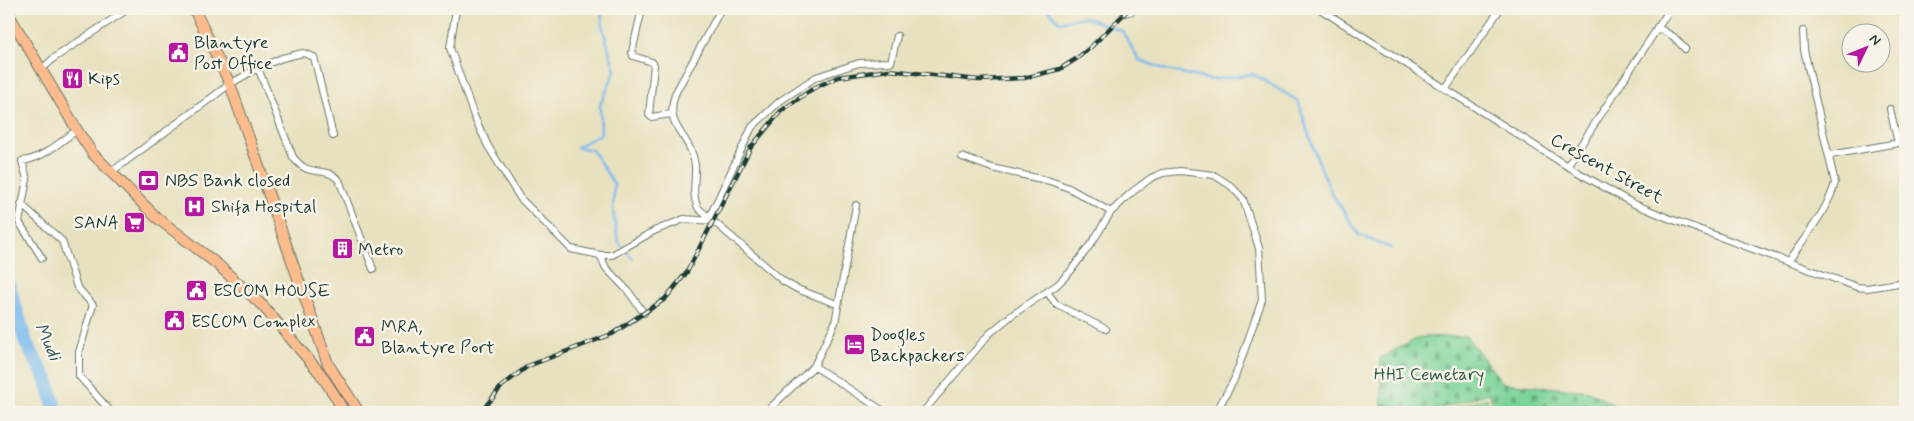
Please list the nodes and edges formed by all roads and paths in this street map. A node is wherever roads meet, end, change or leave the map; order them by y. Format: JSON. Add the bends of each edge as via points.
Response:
{"nodes":[{"id":1,"x":128,"y":9,"type":"edge"},
{"id":2,"x":194,"y":9,"type":"edge"},
{"id":3,"x":456,"y":9,"type":"edge"},
{"id":4,"x":642,"y":9,"type":"edge"},
{"id":5,"x":721,"y":9,"type":"edge"},
{"id":6,"x":1135,"y":9,"type":"edge"},
{"id":7,"x":1320,"y":9,"type":"edge"},
{"id":8,"x":1500,"y":9,"type":"edge"},
{"id":9,"x":1670,"y":9,"type":"edge"},
{"id":10,"x":1125,"y":13,"type":"dead end"},
{"id":11,"x":9,"y":15,"type":"edge"},
{"id":12,"x":1657,"y":28,"type":"junction"},
{"id":13,"x":1803,"y":31,"type":"dead end"},
{"id":14,"x":897,"y":36,"type":"dead end"},
{"id":15,"x":1685,"y":49,"type":"dead end"},
{"id":16,"x":258,"y":68,"type":"junction"},
{"id":17,"x":41,"y":70,"type":"junction"},
{"id":18,"x":230,"y":84,"type":"junction"},
{"id":19,"x":1445,"y":89,"type":"junction"},
{"id":20,"x":1890,"y":109,"type":"dead end"},
{"id":21,"x":671,"y":114,"type":"junction"},
{"id":22,"x":76,"y":130,"type":"junction"},
{"id":23,"x":333,"y":136,"type":"dead end"},
{"id":24,"x":1830,"y":155,"type":"junction"},
{"id":25,"x":962,"y":157,"type":"dead end"},
{"id":26,"x":1567,"y":166,"type":"junction"},
{"id":27,"x":110,"y":173,"type":"junction"},
{"id":28,"x":21,"y":204,"type":"junction"},
{"id":29,"x":856,"y":205,"type":"dead end"},
{"id":30,"x":1111,"y":212,"type":"junction"},
{"id":31,"x":711,"y":219,"type":"junction"},
{"id":32,"x":600,"y":255,"type":"junction"},
{"id":33,"x":42,"y":258,"type":"dead end"},
{"id":34,"x":1788,"y":262,"type":"junction"},
{"id":35,"x":373,"y":269,"type":"dead end"},
{"id":36,"x":1905,"y":282,"type":"edge"},
{"id":37,"x":1047,"y":292,"type":"junction"},
{"id":38,"x":837,"y":304,"type":"junction"},
{"id":39,"x":644,"y":313,"type":"dead end"},
{"id":40,"x":1106,"y":329,"type":"dead end"},
{"id":41,"x":814,"y":366,"type":"junction"},
{"id":42,"x":111,"y":412,"type":"edge"},
{"id":43,"x":344,"y":412,"type":"edge"},
{"id":44,"x":358,"y":412,"type":"edge"},
{"id":45,"x":766,"y":412,"type":"edge"},
{"id":46,"x":885,"y":412,"type":"edge"},
{"id":47,"x":923,"y":412,"type":"edge"},
{"id":48,"x":1216,"y":412,"type":"edge"}],
"edges":[{"from":1,"to":17,"type":"street"},
{"from":2,"to":18,"type":"highway"},
{"from":3,"to":32,"type":"street","via":[[450,48],[488,146],[520,198],[571,249]]},
{"from":4,"to":21,"type":"street","via":[[632,52],[633,56],[652,62],[654,66],[649,115]]},
{"from":5,"to":21,"type":"street","via":[[676,92]]},
{"from":6,"to":10,"type":"street"},
{"from":7,"to":19,"type":"street","name":"Crescent Street"},
{"from":8,"to":19,"type":"street"},
{"from":9,"to":12,"type":"street"},
{"from":11,"to":17,"type":"highway"},
{"from":12,"to":15,"type":"street","via":[[1674,36]]},
{"from":12,"to":26,"type":"street"},
{"from":13,"to":24,"type":"street","via":[[1804,50]]},
{"from":14,"to":31,"type":"street","via":[[891,62],[859,63],[816,77],[780,101],[752,128]]},
{"from":16,"to":18,"type":"street"},
{"from":16,"to":23,"type":"street","via":[[303,53],[314,57]]},
{"from":16,"to":35,"type":"street","via":[[296,161],[306,170],[334,175],[340,180]]},
{"from":17,"to":22,"type":"highway"},
{"from":18,"to":27,"type":"street"},
{"from":18,"to":44,"type":"highway","via":[[328,364]]},
{"from":19,"to":26,"type":"street","name":"Crescent Street"},
{"from":20,"to":24,"type":"street","via":[[1898,143]]},
{"from":21,"to":31,"type":"street","via":[[692,152],[695,203]]},
{"from":22,"to":27,"type":"highway"},
{"from":22,"to":28,"type":"street","via":[[52,148],[31,160],[22,161],[27,179]]},
{"from":24,"to":34,"type":"street","via":[[1835,183],[1832,194]]},
{"from":25,"to":30,"type":"street","via":[[1070,188]]},
{"from":26,"to":34,"type":"street","name":"Crescent Street","via":[[1632,203]]},
{"from":27,"to":43,"type":"highway","via":[[156,217],[217,264],[262,306],[320,373]]},
{"from":28,"to":33,"type":"street","via":[[19,222]]},
{"from":28,"to":42,"type":"street","via":[[62,241],[77,287],[93,305],[79,352],[79,376]]},
{"from":29,"to":38,"type":"street"},
{"from":30,"to":37,"type":"street","via":[[1070,272]]},
{"from":30,"to":48,"type":"street","via":[[1151,178],[1180,171],[1214,175],[1243,198],[1259,248],[1262,300],[1234,380]]},
{"from":31,"to":32,"type":"street","via":[[684,219],[612,254]]},
{"from":31,"to":38,"type":"street","via":[[783,281]]},
{"from":32,"to":39,"type":"street","via":[[606,268]]},
{"from":34,"to":36,"type":"street","name":"Crescent Street","via":[[1857,287]]},
{"from":37,"to":40,"type":"street","via":[[1058,305]]},
{"from":37,"to":47,"type":"street","via":[[989,334]]},
{"from":38,"to":41,"type":"street","via":[[834,322]]},
{"from":41,"to":45,"type":"street"},
{"from":41,"to":46,"type":"street"}]}
